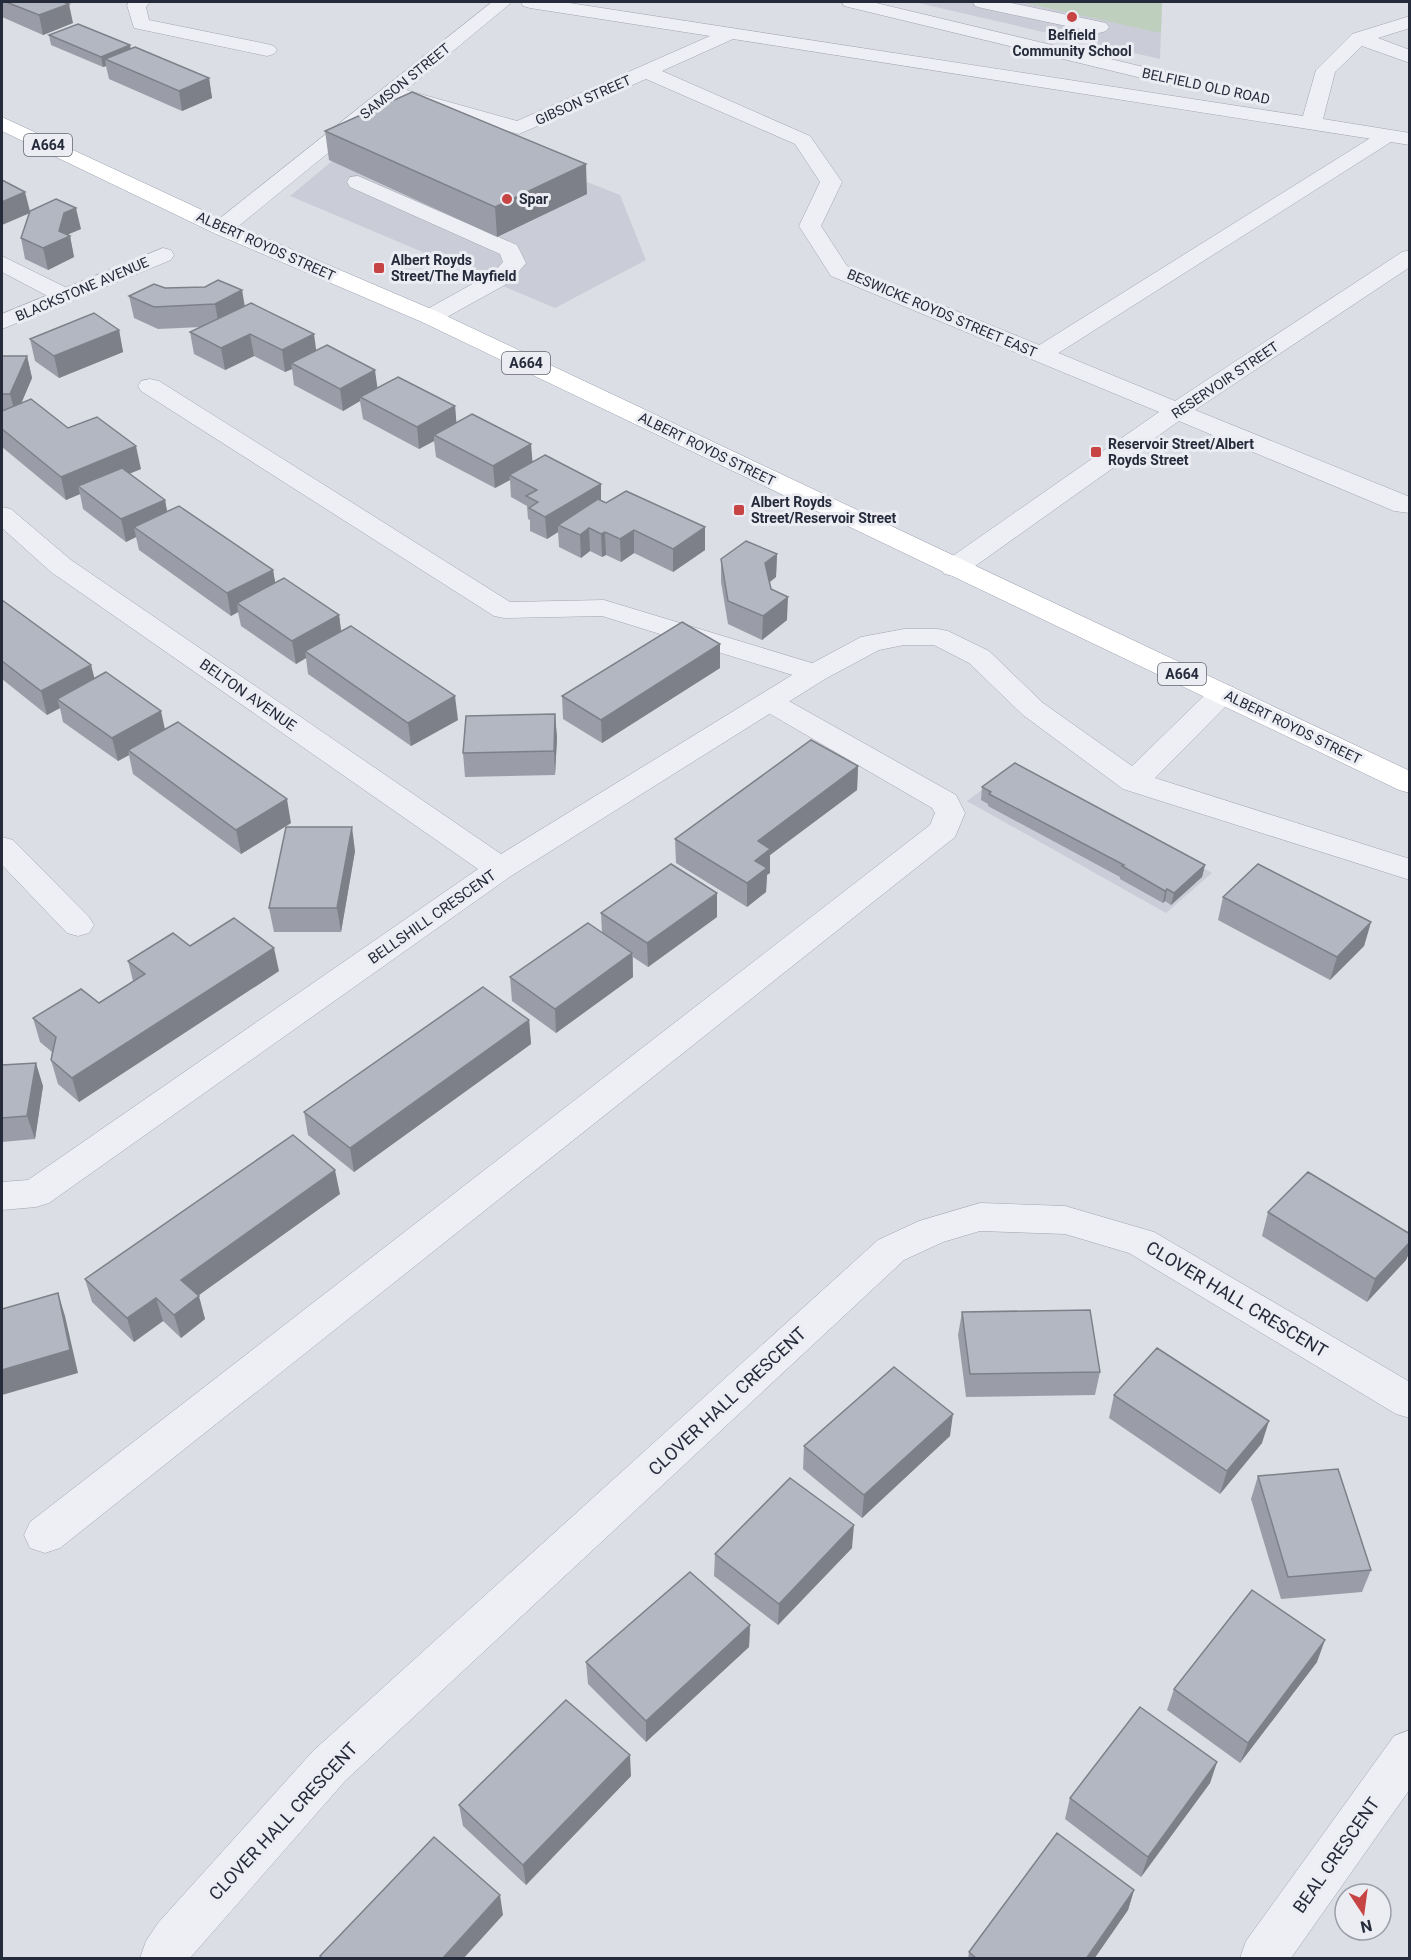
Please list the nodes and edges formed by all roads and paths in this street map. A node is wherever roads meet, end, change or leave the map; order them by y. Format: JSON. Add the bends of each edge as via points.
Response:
{"nodes":[{"id":1,"x":141,"y":2,"type":"edge"},
{"id":2,"x":503,"y":2,"type":"edge"},
{"id":3,"x":530,"y":2,"type":"edge"},
{"id":4,"x":851,"y":2,"type":"edge"},
{"id":5,"x":982,"y":2,"type":"edge"},
{"id":6,"x":1410,"y":22,"type":"edge"},
{"id":7,"x":1099,"y":27,"type":"dead end"},
{"id":8,"x":734,"y":32,"type":"junction"},
{"id":9,"x":1359,"y":38,"type":"junction"},
{"id":10,"x":267,"y":50,"type":"dead end"},
{"id":11,"x":1410,"y":57,"type":"edge"},
{"id":12,"x":647,"y":72,"type":"junction"},
{"id":13,"x":392,"y":92,"type":"junction"},
{"id":14,"x":1314,"y":114,"type":"junction"},
{"id":15,"x":2,"y":123,"type":"edge"},
{"id":16,"x":1387,"y":136,"type":"junction"},
{"id":17,"x":1410,"y":139,"type":"edge"},
{"id":18,"x":358,"y":182,"type":"edge"},
{"id":19,"x":222,"y":228,"type":"junction"},
{"id":20,"x":163,"y":255,"type":"dead end"},
{"id":21,"x":1410,"y":257,"type":"edge"},
{"id":22,"x":2,"y":263,"type":"edge"},
{"id":23,"x":65,"y":296,"type":"junction"},
{"id":24,"x":430,"y":317,"type":"junction"},
{"id":25,"x":2,"y":322,"type":"edge"},
{"id":26,"x":1041,"y":354,"type":"junction"},
{"id":27,"x":150,"y":386,"type":"dead end"},
{"id":28,"x":1177,"y":411,"type":"junction"},
{"id":29,"x":1410,"y":505,"type":"edge"},
{"id":30,"x":2,"y":515,"type":"edge"},
{"id":31,"x":954,"y":568,"type":"junction"},
{"id":32,"x":815,"y":673,"type":"junction"},
{"id":33,"x":1223,"y":693,"type":"junction"},
{"id":34,"x":770,"y":702,"type":"junction"},
{"id":35,"x":1134,"y":782,"type":"junction"},
{"id":36,"x":1410,"y":783,"type":"edge"},
{"id":37,"x":2,"y":847,"type":"edge"},
{"id":38,"x":500,"y":869,"type":"junction"},
{"id":39,"x":1410,"y":870,"type":"edge"},
{"id":40,"x":78,"y":925,"type":"dead end"},
{"id":41,"x":2,"y":1196,"type":"edge"},
{"id":42,"x":1410,"y":1402,"type":"edge"},
{"id":43,"x":45,"y":1535,"type":"dead end"},
{"id":44,"x":1410,"y":1751,"type":"edge"},
{"id":45,"x":163,"y":1959,"type":"edge"},
{"id":46,"x":1263,"y":1959,"type":"edge"}],
"edges":[{"from":1,"to":10,"type":"street","via":[[136,5],[141,24]]},
{"from":2,"to":13,"type":"street","name":"SAMSON STREET"},
{"from":3,"to":8,"type":"street"},
{"from":4,"to":14,"type":"street","name":"BELFIELD OLD ROAD"},
{"from":5,"to":7,"type":"street"},
{"from":6,"to":9,"type":"street"},
{"from":8,"to":12,"type":"street","name":"GIBSON STREET"},
{"from":8,"to":14,"type":"street"},
{"from":9,"to":11,"type":"street"},
{"from":9,"to":14,"type":"street","via":[[1326,70]]},
{"from":12,"to":13,"type":"street","name":"GIBSON STREET","via":[[519,128]]},
{"from":12,"to":26,"type":"street","name":"BESWICKE ROYDS STREET EAST","via":[[803,140],[831,182],[810,226],[840,271]]},
{"from":13,"to":19,"type":"street","name":"SAMSON STREET"},
{"from":14,"to":16,"type":"street"},
{"from":15,"to":19,"type":"main road","name":"ALBERT ROYDS STREET","number":"A664"},
{"from":16,"to":17,"type":"street"},
{"from":16,"to":26,"type":"street"},
{"from":18,"to":24,"type":"street","via":[[509,250],[515,263],[502,277]]},
{"from":19,"to":24,"type":"main road","name":"ALBERT ROYDS STREET","number":"A664"},
{"from":20,"to":23,"type":"street","name":"BLACKSTONE AVENUE"},
{"from":21,"to":28,"type":"street","name":"RESERVOIR STREET"},
{"from":22,"to":23,"type":"street"},
{"from":23,"to":25,"type":"street","name":"BLACKSTONE AVENUE"},
{"from":24,"to":31,"type":"main road","name":"ALBERT ROYDS STREET","number":"A664"},
{"from":26,"to":28,"type":"street","name":"BESWICKE ROYDS STREET EAST"},
{"from":27,"to":32,"type":"street","via":[[504,610],[604,608]]},
{"from":28,"to":29,"type":"street","name":"BESWICKE ROYDS STREET EAST"},
{"from":28,"to":31,"type":"street","name":"RESERVOIR STREET"},
{"from":30,"to":38,"type":"street","name":"BELTON AVENUE","via":[[61,566]]},
{"from":31,"to":33,"type":"main road","name":"ALBERT ROYDS STREET","number":"A664"},
{"from":32,"to":34,"type":"street","name":"BELLSHILL CRESCENT"},
{"from":32,"to":35,"type":"street","name":"BELLSHILL CRESCENT","via":[[871,643],[904,637],[938,637],[979,657],[1032,709]]},
{"from":33,"to":35,"type":"street"},
{"from":33,"to":36,"type":"main road","name":"ALBERT ROYDS STREET","number":"A664"},
{"from":34,"to":38,"type":"street","name":"BELLSHILL CRESCENT"},
{"from":34,"to":43,"type":"street","via":[[945,802],[950,813],[944,830]]},
{"from":35,"to":39,"type":"street"},
{"from":37,"to":40,"type":"street"},
{"from":38,"to":41,"type":"street","name":"BELLSHILL CRESCENT","via":[[36,1193]]},
{"from":42,"to":45,"type":"street","name":"CLOVER HALL CRESCENT","via":[[1141,1242],[1065,1220],[980,1217],[932,1231],[891,1250],[329,1766],[175,1940]]},
{"from":44,"to":46,"type":"street","name":"BEAL CRESCENT"}]}
